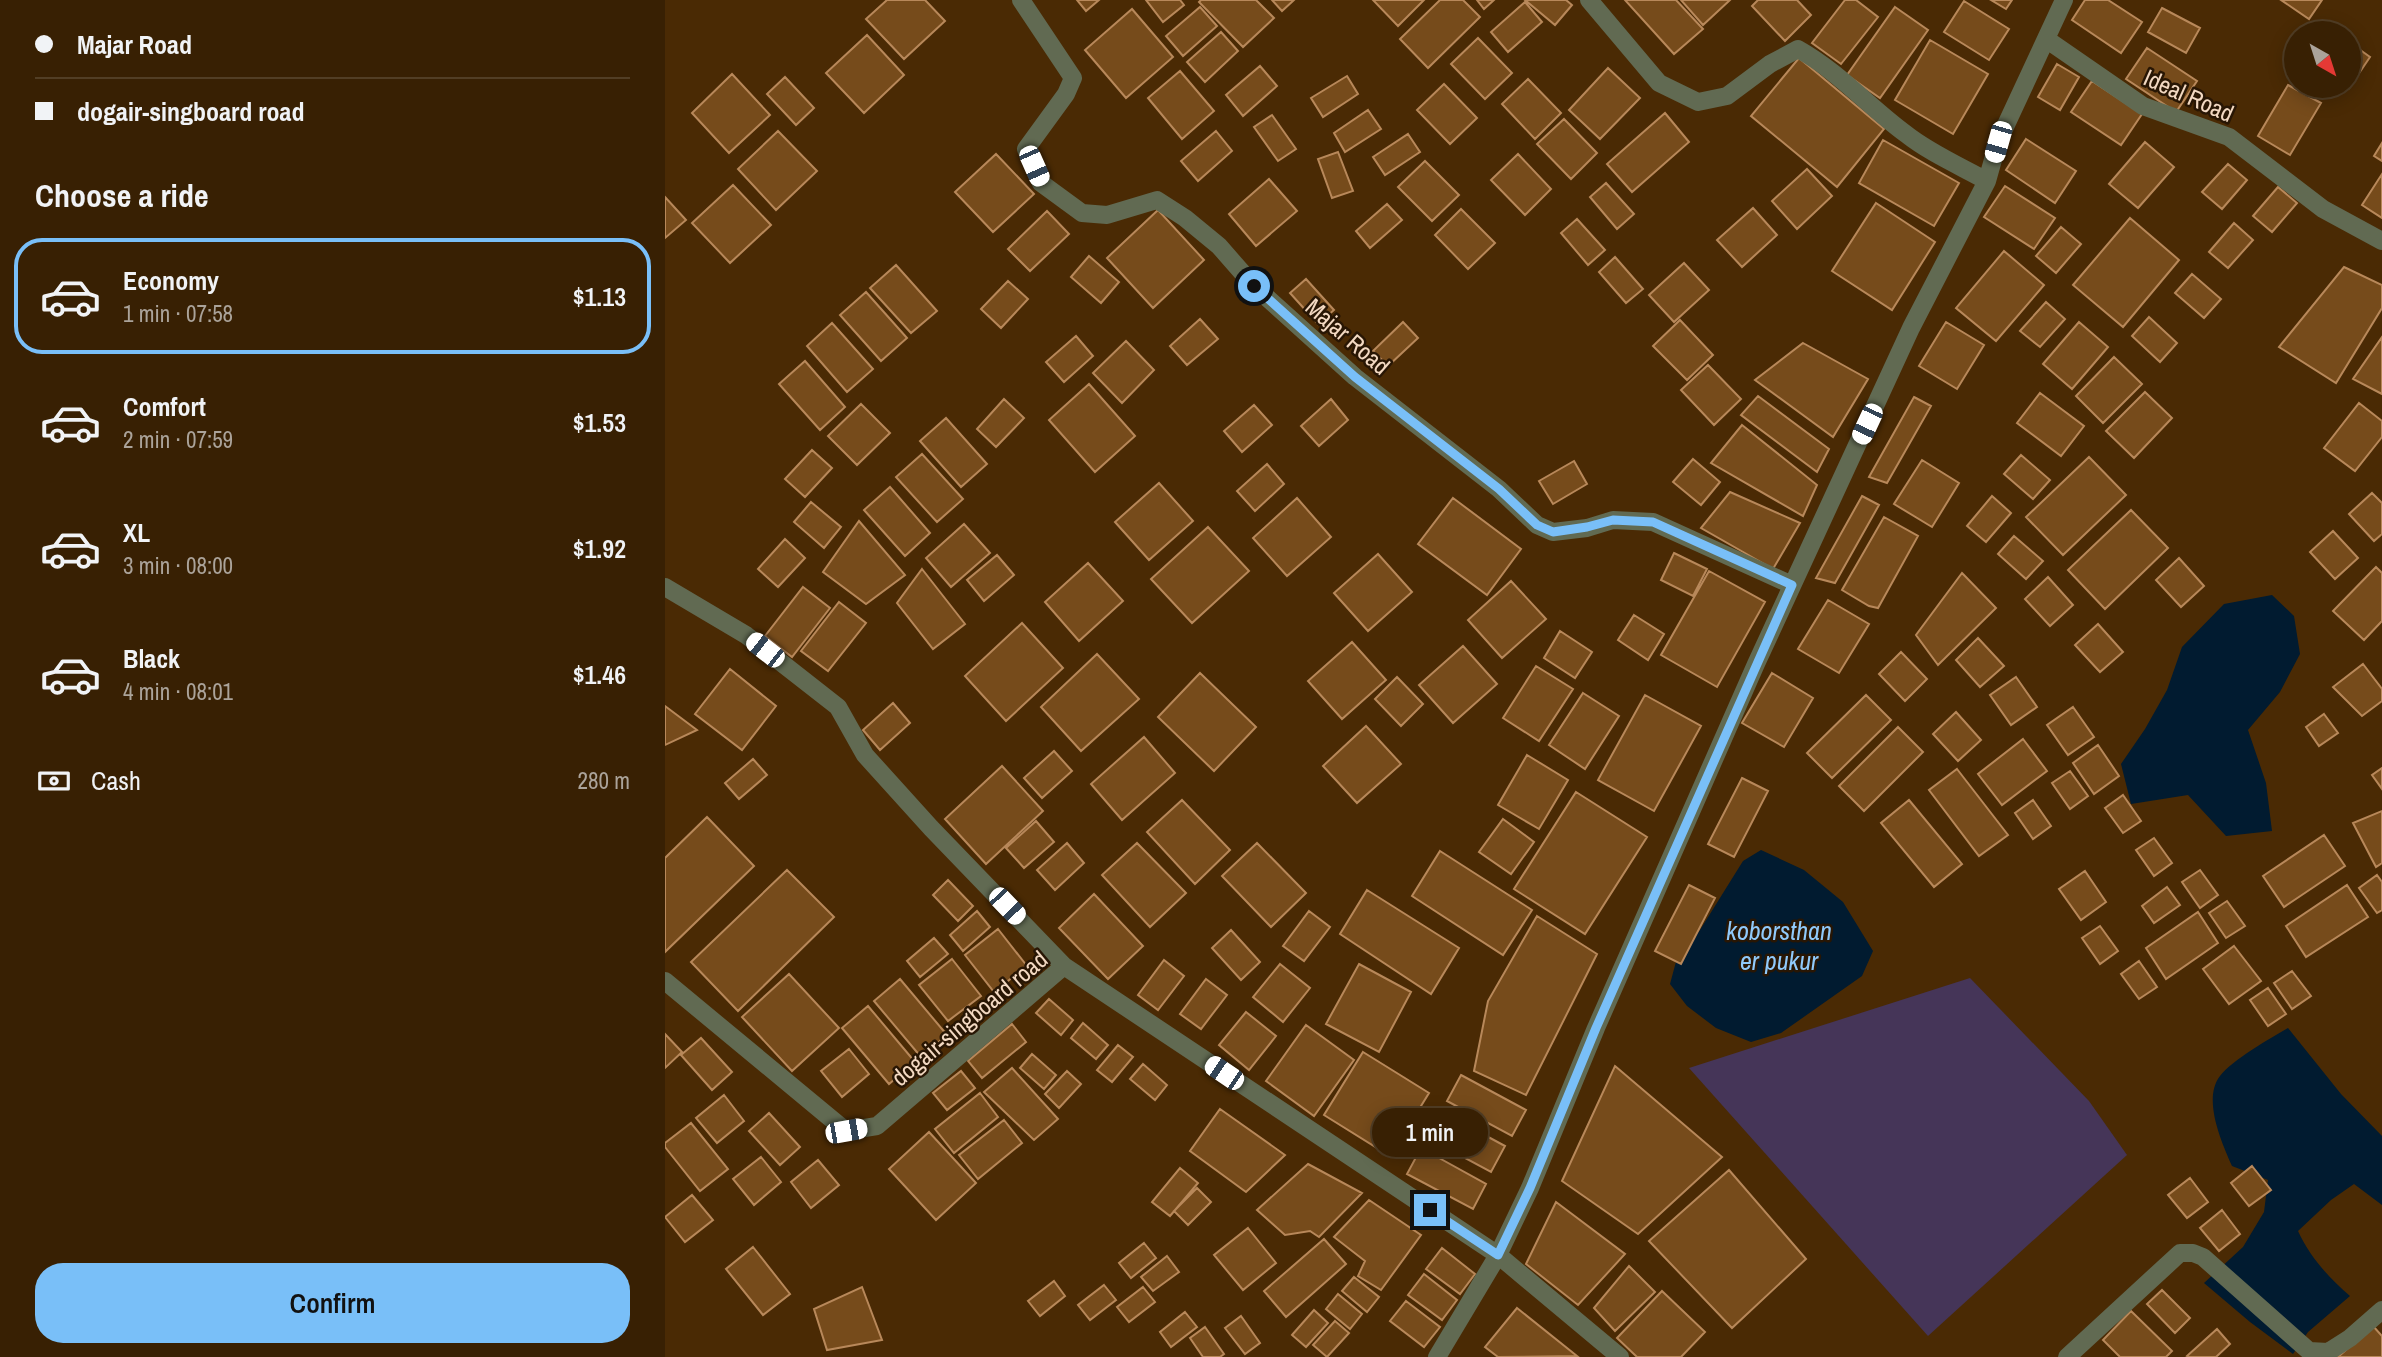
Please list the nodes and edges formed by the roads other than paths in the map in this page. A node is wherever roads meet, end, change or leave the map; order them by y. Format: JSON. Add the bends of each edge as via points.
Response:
{"nodes":[{"id":1,"x":1021,"y":0,"type":"edge"},
{"id":2,"x":1589,"y":0,"type":"edge"},
{"id":3,"x":2064,"y":0,"type":"edge"},
{"id":4,"x":2046,"y":39,"type":"junction"},
{"id":5,"x":1987,"y":181,"type":"junction"},
{"id":6,"x":2382,"y":241,"type":"edge"},
{"id":7,"x":1792,"y":585,"type":"junction"},
{"id":8,"x":665,"y":587,"type":"edge"},
{"id":9,"x":1064,"y":966,"type":"junction"},
{"id":10,"x":665,"y":981,"type":"edge"},
{"id":11,"x":1498,"y":1255,"type":"junction"},
{"id":12,"x":2382,"y":1310,"type":"edge"},
{"id":13,"x":1437,"y":1357,"type":"edge"},
{"id":14,"x":1620,"y":1357,"type":"edge"},
{"id":15,"x":2067,"y":1357,"type":"edge"}],
"edges":[{"from":1,"to":7,"type":"street","name":"Majar Road","via":[[1073,78],[1026,149],[1041,183],[1082,213],[1107,215],[1157,200],[1185,218],[1355,377],[1499,489],[1537,525],[1553,532],[1613,520],[1653,522]]},
{"from":2,"to":5,"type":"street","via":[[1659,83],[1697,102],[1727,96],[1798,49],[1907,135]]},
{"from":3,"to":4,"type":"street"},
{"from":4,"to":5,"type":"street","via":[[1998,142]]},
{"from":4,"to":6,"type":"street","name":"Ideal Road","via":[[2143,106],[2229,137],[2323,209]]},
{"from":5,"to":7,"type":"street","via":[[1911,328]]},
{"from":7,"to":11,"type":"street"},
{"from":8,"to":9,"type":"street","via":[[746,635],[838,707],[866,755]]},
{"from":9,"to":10,"type":"street","name":"dogair-singboard road","via":[[877,1126],[846,1131]]},
{"from":9,"to":11,"type":"street","name":"dogair-singboard road"},
{"from":11,"to":13,"type":"street"},
{"from":11,"to":14,"type":"street","name":"dogair-singboard road"},
{"from":12,"to":15,"type":"street","via":[[2328,1352],[2309,1351],[2203,1257],[2180,1253]]}]}
